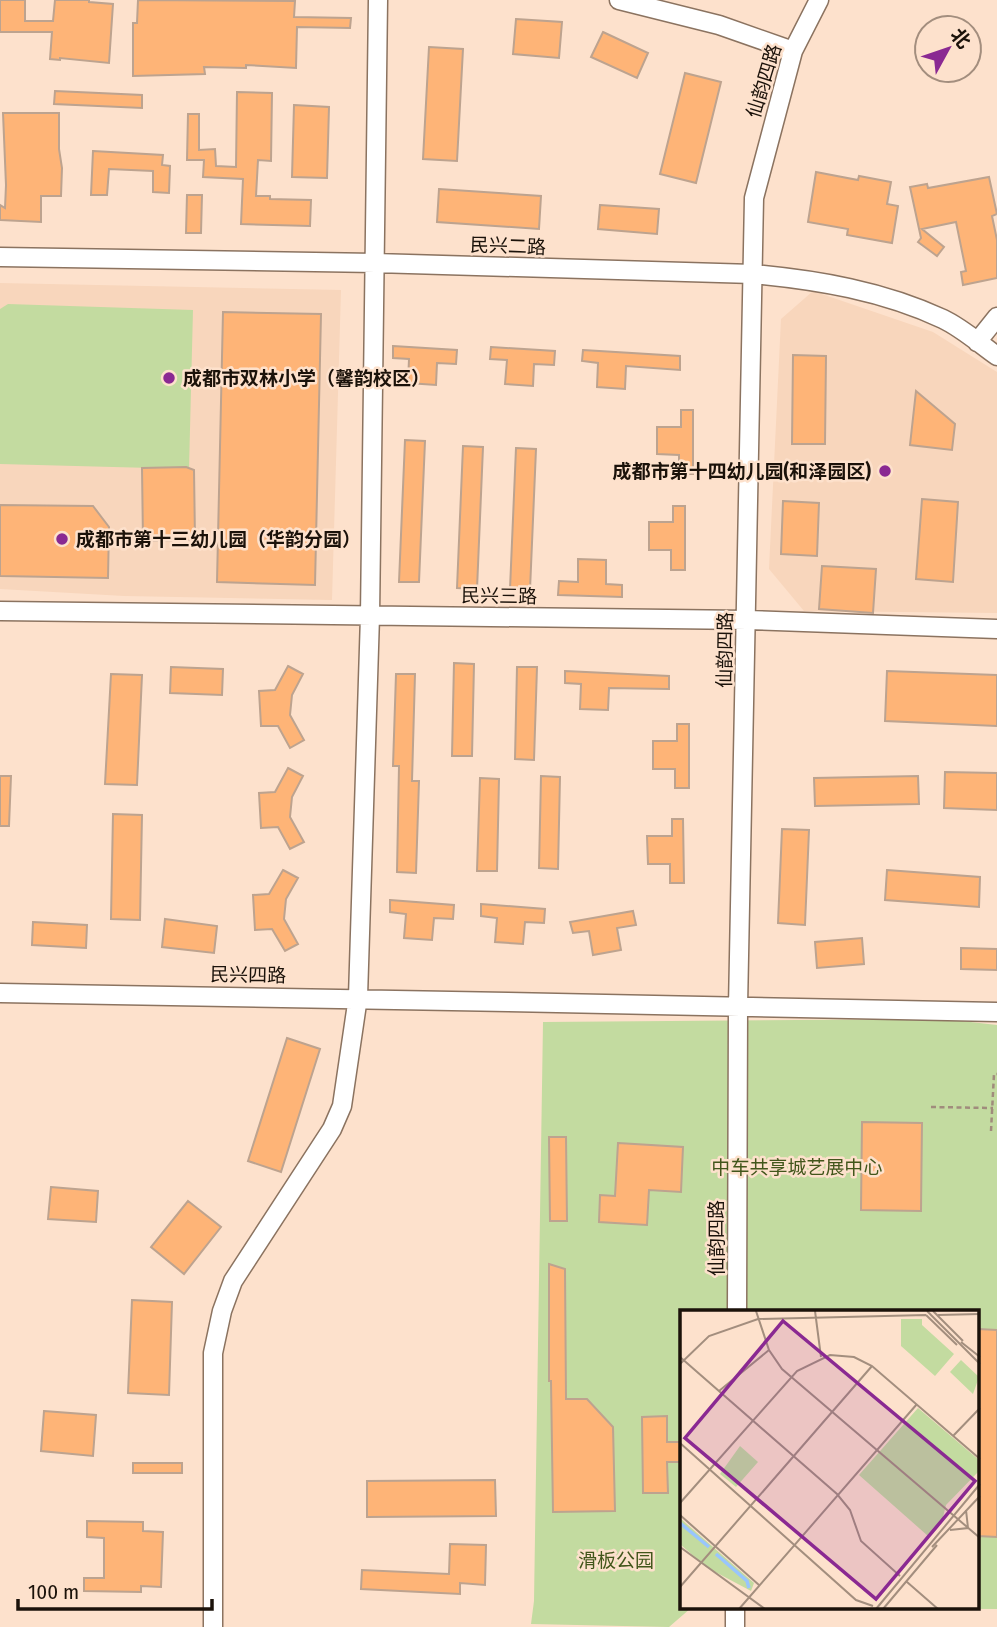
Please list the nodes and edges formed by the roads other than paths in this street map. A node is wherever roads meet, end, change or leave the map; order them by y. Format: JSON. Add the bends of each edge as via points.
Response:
{"nodes":[{"id":1,"x":378,"y":0,"type":"edge"},
{"id":2,"x":619,"y":0,"type":"edge"},
{"id":3,"x":819,"y":0,"type":"edge"},
{"id":4,"x":793,"y":51,"type":"junction"},
{"id":5,"x":0,"y":257,"type":"edge"},
{"id":6,"x":375,"y":263,"type":"junction"},
{"id":7,"x":753,"y":274,"type":"junction"},
{"id":8,"x":997,"y":317,"type":"edge"},
{"id":9,"x":977,"y":342,"type":"junction"},
{"id":10,"x":997,"y":356,"type":"edge"},
{"id":11,"x":0,"y":611,"type":"edge"},
{"id":12,"x":370,"y":616,"type":"junction"},
{"id":13,"x":747,"y":620,"type":"junction"},
{"id":14,"x":997,"y":629,"type":"edge"},
{"id":15,"x":0,"y":993,"type":"edge"},
{"id":16,"x":358,"y":997,"type":"junction"},
{"id":17,"x":738,"y":1007,"type":"junction"},
{"id":18,"x":997,"y":1012,"type":"edge"},
{"id":19,"x":737,"y":1310,"type":"edge"},
{"id":20,"x":213,"y":1627,"type":"edge"}],
"edges":[{"from":1,"to":6,"type":"street"},
{"from":2,"to":4,"type":"street","via":[[719,25]]},
{"from":3,"to":4,"type":"street","name":"仙韵四路"},
{"from":4,"to":7,"type":"street","name":"仙韵四路","via":[[754,198]]},
{"from":5,"to":6,"type":"street","name":"民兴二路"},
{"from":6,"to":7,"type":"street","name":"民兴二路"},
{"from":6,"to":12,"type":"street"},
{"from":7,"to":9,"type":"street","name":"民兴二路","via":[[845,286],[944,320]]},
{"from":7,"to":13,"type":"street","name":"仙韵四路"},
{"from":8,"to":9,"type":"street"},
{"from":9,"to":10,"type":"street","name":"民兴二路"},
{"from":11,"to":12,"type":"street","name":"民兴三路"},
{"from":12,"to":13,"type":"street","name":"民兴三路"},
{"from":12,"to":16,"type":"street"},
{"from":13,"to":14,"type":"street","name":"民兴三路"},
{"from":13,"to":17,"type":"street","name":"仙韵四路"},
{"from":15,"to":16,"type":"street","name":"民兴四路"},
{"from":16,"to":17,"type":"street","name":"民兴四路"},
{"from":16,"to":20,"type":"street","via":[[342,1106],[332,1129],[233,1281],[222,1311],[213,1353]]},
{"from":17,"to":18,"type":"street","name":"民兴四路"},
{"from":17,"to":19,"type":"street","name":"仙韵四路"}]}
